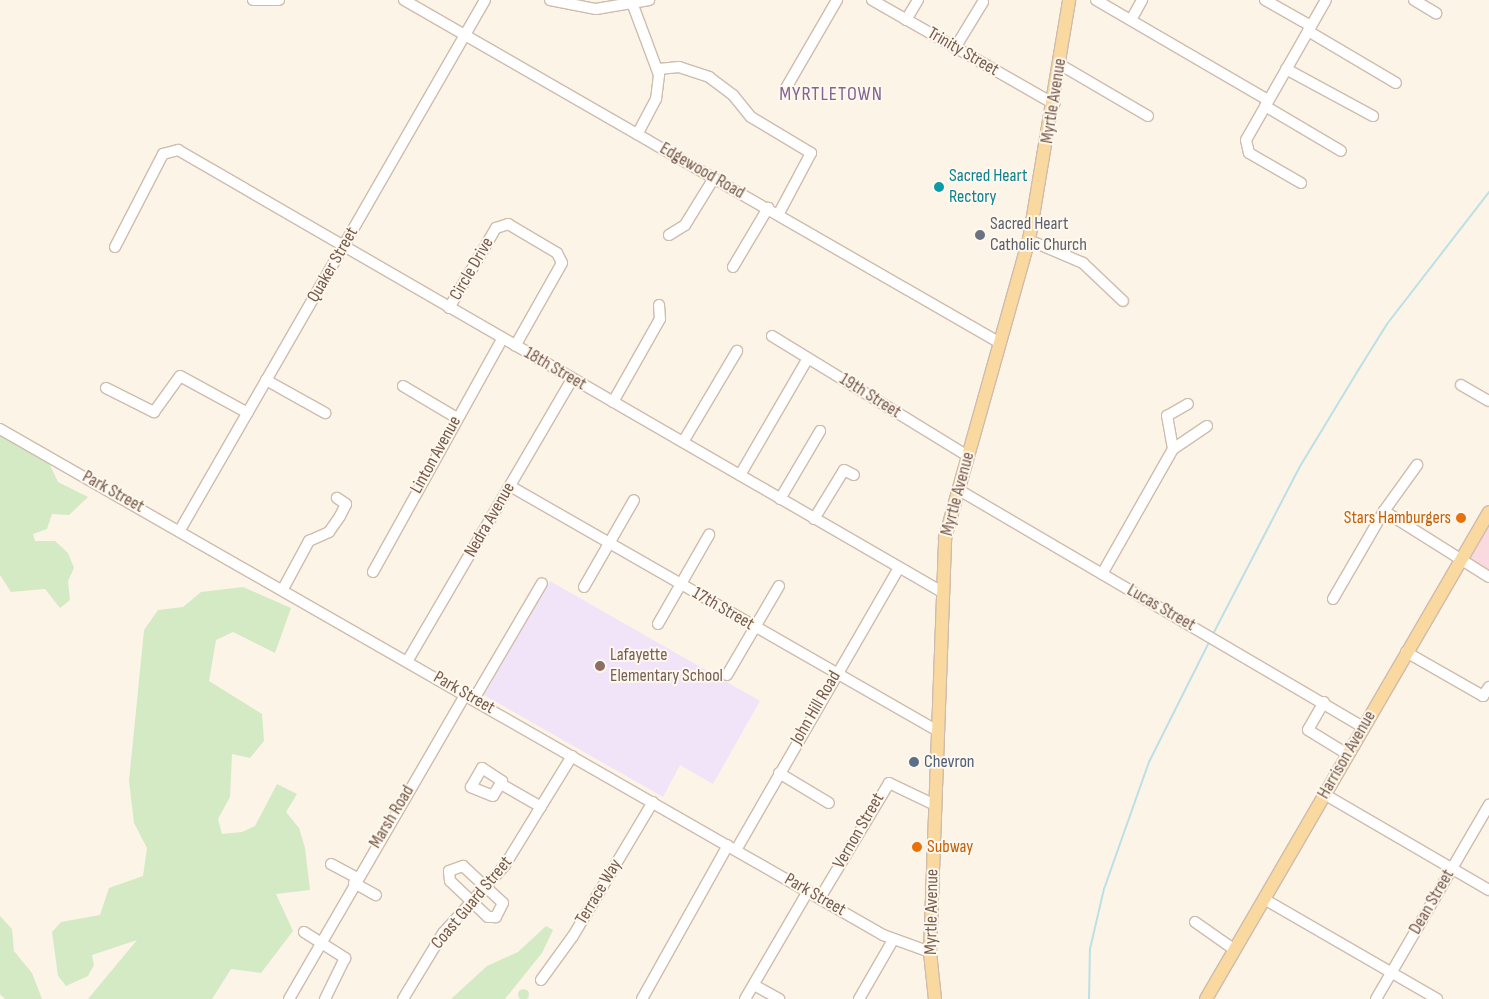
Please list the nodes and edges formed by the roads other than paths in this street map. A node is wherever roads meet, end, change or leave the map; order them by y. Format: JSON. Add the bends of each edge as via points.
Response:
{"nodes":[{"id":1,"x":253,"y":0,"type":"edge"},
{"id":2,"x":279,"y":0,"type":"edge"},
{"id":3,"x":404,"y":0,"type":"edge"},
{"id":4,"x":485,"y":0,"type":"edge"},
{"id":5,"x":550,"y":0,"type":"edge"},
{"id":6,"x":649,"y":0,"type":"edge"},
{"id":7,"x":837,"y":0,"type":"edge"},
{"id":8,"x":872,"y":0,"type":"edge"},
{"id":9,"x":918,"y":0,"type":"edge"},
{"id":10,"x":1069,"y":0,"type":"edge"},
{"id":11,"x":1096,"y":0,"type":"edge"},
{"id":12,"x":1142,"y":0,"type":"edge"},
{"id":13,"x":1265,"y":0,"type":"edge"},
{"id":14,"x":1326,"y":0,"type":"edge"},
{"id":15,"x":1414,"y":0,"type":"edge"},
{"id":16,"x":632,"y":2,"type":"edge"},
{"id":17,"x":983,"y":2,"type":"dead end"},
{"id":18,"x":1436,"y":13,"type":"dead end"},
{"id":19,"x":906,"y":20,"type":"junction"},
{"id":20,"x":1131,"y":20,"type":"junction"},
{"id":21,"x":1309,"y":29,"type":"junction"},
{"id":22,"x":465,"y":35,"type":"junction"},
{"id":23,"x":955,"y":48,"type":"junction"},
{"id":24,"x":1059,"y":64,"type":"junction"},
{"id":25,"x":659,"y":69,"type":"junction"},
{"id":26,"x":1286,"y":69,"type":"junction"},
{"id":27,"x":1396,"y":83,"type":"dead end"},
{"id":28,"x":786,"y":88,"type":"dead end"},
{"id":29,"x":1266,"y":103,"type":"junction"},
{"id":30,"x":1054,"y":104,"type":"junction"},
{"id":31,"x":1148,"y":116,"type":"dead end"},
{"id":32,"x":1373,"y":116,"type":"dead end"},
{"id":33,"x":637,"y":134,"type":"junction"},
{"id":34,"x":1341,"y":151,"type":"dead end"},
{"id":35,"x":714,"y":178,"type":"junction"},
{"id":36,"x":1301,"y":183,"type":"dead end"},
{"id":37,"x":768,"y":208,"type":"junction"},
{"id":38,"x":778,"y":215,"type":"junction"},
{"id":39,"x":669,"y":235,"type":"dead end"},
{"id":40,"x":1029,"y":240,"type":"junction"},
{"id":41,"x":115,"y":247,"type":"dead end"},
{"id":42,"x":343,"y":247,"type":"junction"},
{"id":43,"x":733,"y":268,"type":"dead end"},
{"id":44,"x":1123,"y":301,"type":"dead end"},
{"id":45,"x":659,"y":305,"type":"dead end"},
{"id":46,"x":449,"y":308,"type":"junction"},
{"id":47,"x":772,"y":336,"type":"dead end"},
{"id":48,"x":502,"y":339,"type":"junction"},
{"id":49,"x":1000,"y":343,"type":"junction"},
{"id":50,"x":515,"y":346,"type":"junction"},
{"id":51,"x":737,"y":351,"type":"dead end"},
{"id":52,"x":808,"y":358,"type":"junction"},
{"id":53,"x":572,"y":379,"type":"junction"},
{"id":54,"x":266,"y":380,"type":"junction"},
{"id":55,"x":1461,"y":385,"type":"dead end"},
{"id":56,"x":403,"y":386,"type":"dead end"},
{"id":57,"x":106,"y":388,"type":"dead end"},
{"id":58,"x":613,"y":402,"type":"junction"},
{"id":59,"x":1489,"y":402,"type":"edge"},
{"id":60,"x":1188,"y":404,"type":"dead end"},
{"id":61,"x":248,"y":413,"type":"junction"},
{"id":62,"x":325,"y":413,"type":"dead end"},
{"id":63,"x":457,"y":418,"type":"junction"},
{"id":64,"x":1207,"y":426,"type":"dead end"},
{"id":65,"x":0,"y":429,"type":"edge"},
{"id":66,"x":820,"y":431,"type":"dead end"},
{"id":67,"x":683,"y":442,"type":"junction"},
{"id":68,"x":1173,"y":449,"type":"junction"},
{"id":69,"x":968,"y":456,"type":"junction"},
{"id":70,"x":1417,"y":465,"type":"dead end"},
{"id":71,"x":740,"y":475,"type":"junction"},
{"id":72,"x":854,"y":476,"type":"dead end"},
{"id":73,"x":510,"y":486,"type":"junction"},
{"id":74,"x":959,"y":490,"type":"junction"},
{"id":75,"x":337,"y":498,"type":"dead end"},
{"id":76,"x":780,"y":499,"type":"junction"},
{"id":77,"x":634,"y":500,"type":"dead end"},
{"id":78,"x":1384,"y":511,"type":"junction"},
{"id":79,"x":1489,"y":512,"type":"edge"},
{"id":80,"x":814,"y":519,"type":"junction"},
{"id":81,"x":180,"y":530,"type":"junction"},
{"id":82,"x":709,"y":535,"type":"dead end"},
{"id":83,"x":610,"y":544,"type":"junction"},
{"id":84,"x":1461,"y":559,"type":"junction"},
{"id":85,"x":899,"y":568,"type":"junction"},
{"id":86,"x":373,"y":572,"type":"dead end"},
{"id":87,"x":1102,"y":574,"type":"junction"},
{"id":88,"x":1489,"y":577,"type":"edge"},
{"id":89,"x":542,"y":583,"type":"dead end"},
{"id":90,"x":681,"y":585,"type":"junction"},
{"id":91,"x":779,"y":586,"type":"dead end"},
{"id":92,"x":584,"y":588,"type":"dead end"},
{"id":93,"x":283,"y":589,"type":"junction"},
{"id":94,"x":942,"y":592,"type":"junction"},
{"id":95,"x":1333,"y":599,"type":"dead end"},
{"id":96,"x":658,"y":624,"type":"dead end"},
{"id":97,"x":755,"y":627,"type":"junction"},
{"id":98,"x":1406,"y":652,"type":"junction"},
{"id":99,"x":408,"y":660,"type":"junction"},
{"id":100,"x":836,"y":674,"type":"junction"},
{"id":101,"x":727,"y":675,"type":"dead end"},
{"id":102,"x":1489,"y":687,"type":"edge"},
{"id":103,"x":470,"y":696,"type":"junction"},
{"id":104,"x":1324,"y":702,"type":"junction"},
{"id":105,"x":1364,"y":727,"type":"junction"},
{"id":106,"x":937,"y":731,"type":"junction"},
{"id":107,"x":1348,"y":754,"type":"junction"},
{"id":108,"x":572,"y":756,"type":"junction"},
{"id":109,"x":780,"y":773,"type":"junction"},
{"id":110,"x":501,"y":784,"type":"dead end"},
{"id":111,"x":1324,"y":794,"type":"junction"},
{"id":112,"x":653,"y":802,"type":"junction"},
{"id":113,"x":829,"y":803,"type":"dead end"},
{"id":114,"x":935,"y":805,"type":"junction"},
{"id":115,"x":1489,"y":805,"type":"edge"},
{"id":116,"x":541,"y":808,"type":"junction"},
{"id":117,"x":732,"y":847,"type":"junction"},
{"id":118,"x":331,"y":864,"type":"dead end"},
{"id":119,"x":1452,"y":868,"type":"junction"},
{"id":120,"x":355,"y":881,"type":"junction"},
{"id":121,"x":486,"y":887,"type":"junction"},
{"id":122,"x":1489,"y":890,"type":"edge"},
{"id":123,"x":808,"y":891,"type":"junction"},
{"id":124,"x":376,"y":895,"type":"dead end"},
{"id":125,"x":820,"y":898,"type":"junction"},
{"id":126,"x":1264,"y":899,"type":"junction"},
{"id":127,"x":471,"y":902,"type":"junction"},
{"id":128,"x":1195,"y":922,"type":"dead end"},
{"id":129,"x":304,"y":932,"type":"dead end"},
{"id":130,"x":893,"y":940,"type":"junction"},
{"id":131,"x":322,"y":942,"type":"junction"},
{"id":132,"x":1235,"y":950,"type":"junction"},
{"id":133,"x":930,"y":952,"type":"junction"},
{"id":134,"x":1392,"y":972,"type":"junction"},
{"id":135,"x":541,"y":980,"type":"dead end"},
{"id":136,"x":754,"y":985,"type":"junction"},
{"id":137,"x":289,"y":999,"type":"edge"},
{"id":138,"x":325,"y":999,"type":"edge"},
{"id":139,"x":403,"y":999,"type":"edge"},
{"id":140,"x":642,"y":999,"type":"edge"},
{"id":141,"x":745,"y":999,"type":"edge"},
{"id":142,"x":779,"y":999,"type":"edge"},
{"id":143,"x":858,"y":999,"type":"edge"},
{"id":144,"x":934,"y":999,"type":"edge"},
{"id":145,"x":1206,"y":999,"type":"edge"},
{"id":146,"x":1376,"y":999,"type":"edge"},
{"id":147,"x":1437,"y":999,"type":"edge"}],
"edges":[{"from":1,"to":2,"type":"street"},
{"from":3,"to":22,"type":"street","name":"Edgewood Road"},
{"from":4,"to":22,"type":"street","name":"Quaker Street"},
{"from":5,"to":16,"type":"street","via":[[596,8]]},
{"from":6,"to":16,"type":"street"},
{"from":7,"to":28,"type":"street"},
{"from":8,"to":19,"type":"street","name":"Trinity Street"},
{"from":9,"to":19,"type":"street"},
{"from":10,"to":24,"type":"main road","name":"Myrtle Avenue"},
{"from":11,"to":20,"type":"street"},
{"from":12,"to":20,"type":"street"},
{"from":13,"to":21,"type":"street"},
{"from":14,"to":21,"type":"street"},
{"from":15,"to":18,"type":"street"},
{"from":16,"to":25,"type":"street"},
{"from":17,"to":23,"type":"street"},
{"from":19,"to":23,"type":"street","name":"Trinity Street"},
{"from":20,"to":29,"type":"street"},
{"from":21,"to":26,"type":"street"},
{"from":21,"to":27,"type":"street"},
{"from":22,"to":33,"type":"street","name":"Edgewood Road"},
{"from":22,"to":42,"type":"street","name":"Quaker Street"},
{"from":23,"to":30,"type":"street","name":"Trinity Street"},
{"from":24,"to":30,"type":"main road","name":"Myrtle Avenue"},
{"from":24,"to":31,"type":"street"},
{"from":25,"to":33,"type":"street","via":[[656,99]]},
{"from":25,"to":38,"type":"street","via":[[679,66],[709,77],[728,90],[751,117],[812,155]]},
{"from":26,"to":29,"type":"street"},
{"from":26,"to":32,"type":"street"},
{"from":29,"to":34,"type":"street"},
{"from":29,"to":36,"type":"street","via":[[1246,142],[1249,152]]},
{"from":30,"to":40,"type":"main road","name":"Myrtle Avenue"},
{"from":33,"to":35,"type":"street","name":"Edgewood Road"},
{"from":35,"to":37,"type":"street","name":"Edgewood Road"},
{"from":35,"to":39,"type":"street","via":[[685,225]]},
{"from":37,"to":38,"type":"street","name":"Edgewood Road"},
{"from":37,"to":43,"type":"street"},
{"from":38,"to":49,"type":"street","name":"Edgewood Road"},
{"from":40,"to":44,"type":"street","via":[[1083,263]]},
{"from":40,"to":49,"type":"main road","name":"Myrtle Avenue"},
{"from":41,"to":42,"type":"street","name":"18th Street","via":[[169,150],[182,151]]},
{"from":42,"to":46,"type":"street","name":"18th Street"},
{"from":42,"to":54,"type":"street","name":"Quaker Street"},
{"from":45,"to":58,"type":"street","via":[[660,319]]},
{"from":46,"to":48,"type":"street","name":"18th Street"},
{"from":46,"to":50,"type":"street","name":"Circle Drive","via":[[496,228],[508,224],[557,253],[562,263]]},
{"from":47,"to":52,"type":"street","name":"19th Street"},
{"from":48,"to":50,"type":"street","name":"18th Street"},
{"from":48,"to":63,"type":"street","name":"Linton Avenue"},
{"from":49,"to":69,"type":"main road","name":"Myrtle Avenue"},
{"from":50,"to":53,"type":"street","name":"18th Street"},
{"from":51,"to":67,"type":"street"},
{"from":52,"to":69,"type":"street","name":"19th Street"},
{"from":52,"to":71,"type":"street"},
{"from":53,"to":58,"type":"street","name":"18th Street"},
{"from":53,"to":73,"type":"street","name":"Nedra Avenue"},
{"from":54,"to":61,"type":"street","name":"Quaker Street"},
{"from":54,"to":62,"type":"street"},
{"from":55,"to":59,"type":"street"},
{"from":56,"to":63,"type":"street"},
{"from":57,"to":61,"type":"street","via":[[154,412],[180,376]]},
{"from":58,"to":67,"type":"street","name":"18th Street"},
{"from":60,"to":68,"type":"street","via":[[1167,416]]},
{"from":61,"to":81,"type":"street","name":"Quaker Street"},
{"from":63,"to":86,"type":"street","name":"Linton Avenue"},
{"from":64,"to":68,"type":"street"},
{"from":65,"to":81,"type":"street","name":"Park Street"},
{"from":66,"to":76,"type":"street"},
{"from":67,"to":71,"type":"street","name":"18th Street"},
{"from":68,"to":87,"type":"street"},
{"from":69,"to":74,"type":"main road","name":"Myrtle Avenue"},
{"from":70,"to":78,"type":"street"},
{"from":71,"to":76,"type":"street","name":"18th Street"},
{"from":72,"to":80,"type":"street","via":[[844,470]]},
{"from":73,"to":83,"type":"street","name":"17th Street"},
{"from":73,"to":99,"type":"street","name":"Nedra Avenue"},
{"from":74,"to":87,"type":"street","name":"Lucas Street"},
{"from":74,"to":94,"type":"main road","name":"Myrtle Avenue","via":[[945,538]]},
{"from":75,"to":93,"type":"street","via":[[346,504],[340,516],[329,532],[309,541]]},
{"from":76,"to":80,"type":"street","name":"18th Street"},
{"from":77,"to":83,"type":"street"},
{"from":78,"to":84,"type":"street"},
{"from":78,"to":95,"type":"street"},
{"from":79,"to":84,"type":"main road","name":"Harrison Avenue"},
{"from":80,"to":85,"type":"street","name":"18th Street"},
{"from":81,"to":93,"type":"street","name":"Park Street"},
{"from":82,"to":90,"type":"street"},
{"from":83,"to":90,"type":"street","name":"17th Street"},
{"from":83,"to":92,"type":"street"},
{"from":84,"to":88,"type":"street"},
{"from":84,"to":98,"type":"main road","name":"Harrison Avenue"},
{"from":85,"to":94,"type":"street","name":"18th Street"},
{"from":85,"to":100,"type":"street","name":"John Hill Road"},
{"from":87,"to":104,"type":"street","name":"Lucas Street"},
{"from":89,"to":103,"type":"street","name":"Marsh Road"},
{"from":90,"to":96,"type":"street"},
{"from":90,"to":97,"type":"street","name":"17th Street"},
{"from":91,"to":97,"type":"street"},
{"from":93,"to":99,"type":"street","name":"Park Street"},
{"from":94,"to":106,"type":"main road","name":"Myrtle Avenue"},
{"from":97,"to":100,"type":"street","name":"17th Street"},
{"from":97,"to":101,"type":"street"},
{"from":98,"to":102,"type":"street","via":[[1483,696]]},
{"from":98,"to":105,"type":"main road","name":"Harrison Avenue"},
{"from":99,"to":103,"type":"street","name":"Park Street"},
{"from":100,"to":106,"type":"street","name":"17th Street"},
{"from":100,"to":109,"type":"street","name":"John Hill Road"},
{"from":103,"to":108,"type":"street","name":"Park Street"},
{"from":103,"to":120,"type":"street","name":"Marsh Road"},
{"from":104,"to":105,"type":"street","name":"Lucas Street"},
{"from":104,"to":107,"type":"street","via":[[1308,730]]},
{"from":105,"to":107,"type":"main road","name":"Harrison Avenue"},
{"from":106,"to":114,"type":"main road","name":"Myrtle Avenue"},
{"from":107,"to":111,"type":"main road","name":"Harrison Avenue"},
{"from":108,"to":112,"type":"street","name":"Park Street"},
{"from":108,"to":116,"type":"street","name":"Coast Guard Street"},
{"from":109,"to":113,"type":"street"},
{"from":109,"to":117,"type":"street","name":"John Hill Road"},
{"from":110,"to":116,"type":"street"},
{"from":111,"to":119,"type":"street"},
{"from":111,"to":126,"type":"main road","name":"Harrison Avenue"},
{"from":112,"to":117,"type":"street","name":"Park Street"},
{"from":112,"to":135,"type":"street","name":"Terrace Way","via":[[573,936]]},
{"from":114,"to":125,"type":"street","name":"Vernon Street","via":[[888,784]]},
{"from":114,"to":133,"type":"main road","name":"Myrtle Avenue"},
{"from":115,"to":119,"type":"street","name":"Dean Street"},
{"from":116,"to":121,"type":"street","name":"Coast Guard Street","via":[[506,865]]},
{"from":117,"to":123,"type":"street","name":"Park Street"},
{"from":117,"to":140,"type":"street","name":"John Hill Road"},
{"from":118,"to":120,"type":"street"},
{"from":119,"to":122,"type":"street"},
{"from":119,"to":134,"type":"street","name":"Dean Street"},
{"from":120,"to":124,"type":"street"},
{"from":120,"to":131,"type":"street","name":"Marsh Road"},
{"from":121,"to":127,"type":"street","name":"Coast Guard Street"},
{"from":121,"to":127,"type":"street","via":[[503,903],[496,917],[488,917]]},
{"from":121,"to":127,"type":"street","via":[[463,866],[453,867],[450,882]]},
{"from":123,"to":125,"type":"street","name":"Park Street"},
{"from":123,"to":136,"type":"street"},
{"from":125,"to":130,"type":"street","name":"Park Street"},
{"from":126,"to":132,"type":"main road","name":"Harrison Avenue"},
{"from":126,"to":134,"type":"street"},
{"from":127,"to":139,"type":"street","name":"Coast Guard Street","via":[[443,933]]},
{"from":128,"to":132,"type":"street"},
{"from":129,"to":131,"type":"street"},
{"from":130,"to":133,"type":"street","name":"Park Street"},
{"from":130,"to":143,"type":"street"},
{"from":131,"to":137,"type":"street","name":"Marsh Road"},
{"from":131,"to":138,"type":"street","via":[[346,960]]},
{"from":132,"to":145,"type":"main road","name":"Harrison Avenue"},
{"from":133,"to":144,"type":"main road","name":"Myrtle Avenue"},
{"from":134,"to":146,"type":"street","name":"Dean Street"},
{"from":134,"to":147,"type":"street"},
{"from":136,"to":141,"type":"street"},
{"from":136,"to":142,"type":"street"}]}
